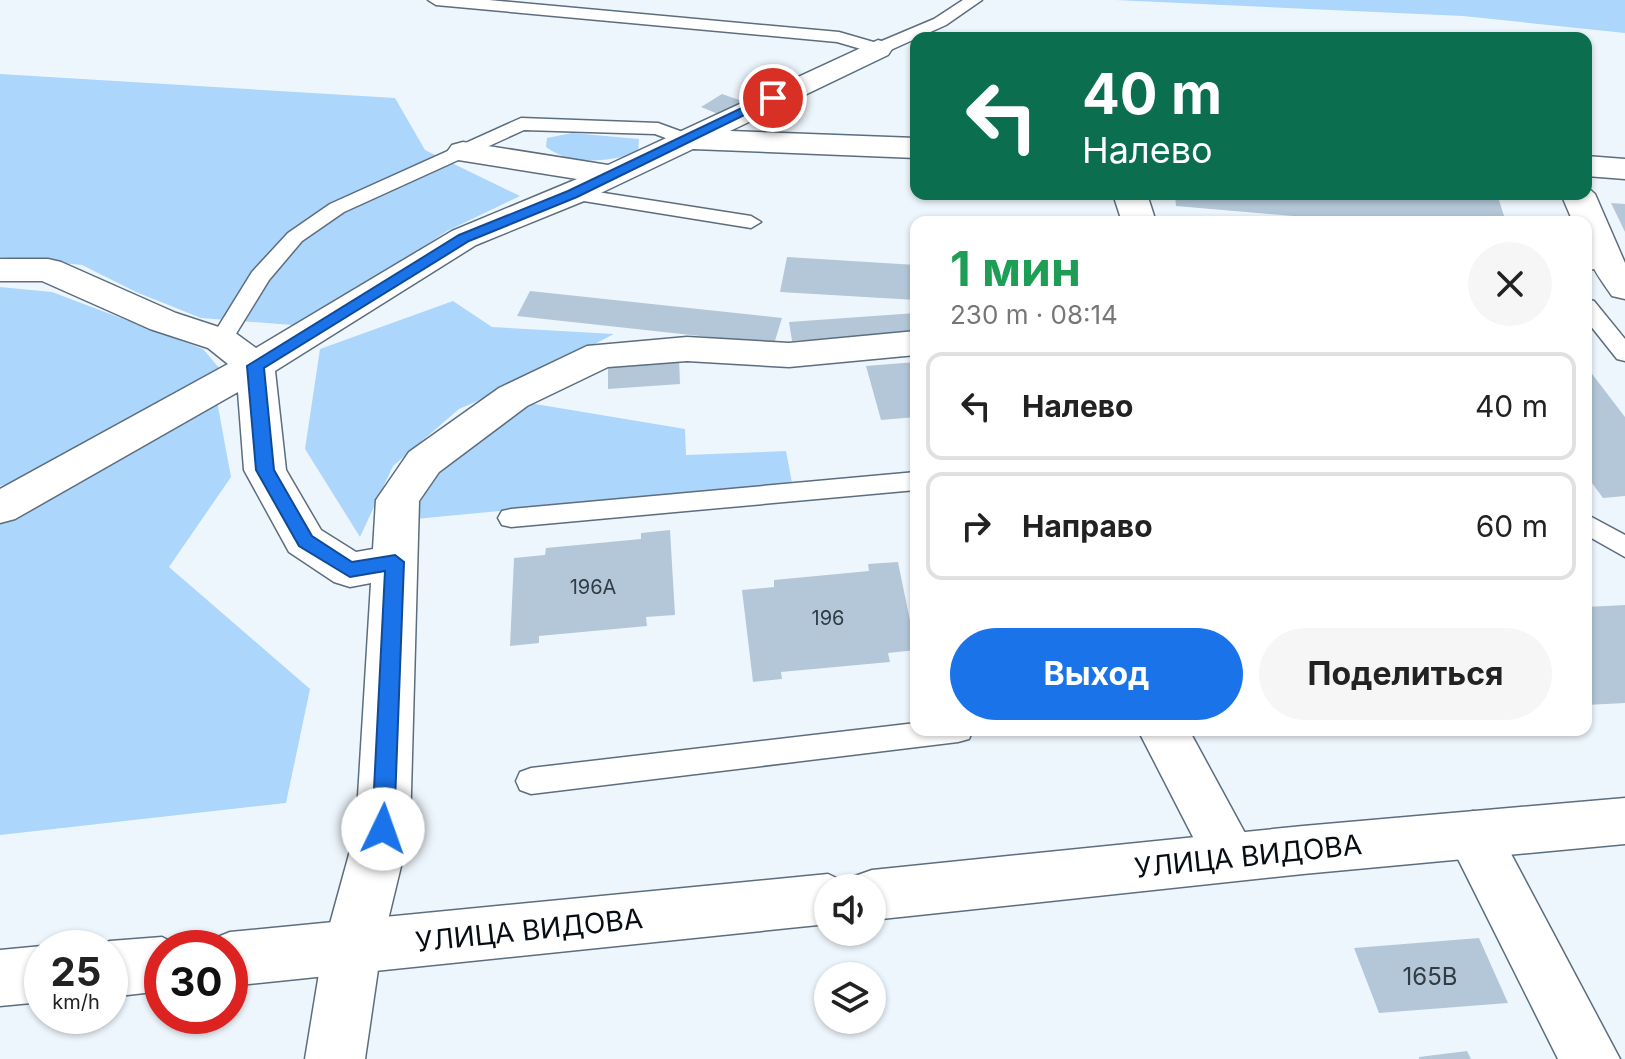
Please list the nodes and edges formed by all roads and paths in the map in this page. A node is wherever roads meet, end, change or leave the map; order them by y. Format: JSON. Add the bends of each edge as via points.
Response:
{"nodes":[{"id":1,"x":436,"y":0,"type":"edge"},
{"id":2,"x":974,"y":0,"type":"edge"},
{"id":3,"x":917,"y":32,"type":"edge"},
{"id":4,"x":910,"y":35,"type":"edge"},
{"id":5,"x":878,"y":49,"type":"junction"},
{"id":6,"x":684,"y":139,"type":"junction"},
{"id":7,"x":910,"y":148,"type":"edge"},
{"id":8,"x":463,"y":152,"type":"junction"},
{"id":9,"x":1592,"y":166,"type":"edge"},
{"id":10,"x":1625,"y":169,"type":"edge"},
{"id":11,"x":612,"y":175,"type":"junction"},
{"id":12,"x":572,"y":194,"type":"junction"},
{"id":13,"x":751,"y":222,"type":"dead end"},
{"id":14,"x":1592,"y":227,"type":"edge"},
{"id":15,"x":0,"y":270,"type":"edge"},
{"id":16,"x":1613,"y":277,"type":"edge"},
{"id":17,"x":1592,"y":313,"type":"edge"},
{"id":18,"x":910,"y":344,"type":"edge"},
{"id":19,"x":238,"y":353,"type":"junction"},
{"id":20,"x":1625,"y":354,"type":"edge"},
{"id":21,"x":910,"y":482,"type":"edge"},
{"id":22,"x":0,"y":508,"type":"edge"},
{"id":23,"x":511,"y":518,"type":"dead end"},
{"id":24,"x":1592,"y":527,"type":"edge"},
{"id":25,"x":1625,"y":547,"type":"edge"},
{"id":26,"x":395,"y":562,"type":"junction"},
{"id":27,"x":910,"y":736,"type":"edge"},
{"id":28,"x":1166,"y":736,"type":"edge"},
{"id":29,"x":531,"y":781,"type":"dead end"},
{"id":30,"x":1625,"y":821,"type":"edge"},
{"id":31,"x":1473,"y":835,"type":"junction"},
{"id":32,"x":1231,"y":857,"type":"junction"},
{"id":33,"x":886,"y":894,"type":"edge"},
{"id":34,"x":814,"y":900,"type":"edge"},
{"id":35,"x":352,"y":949,"type":"junction"},
{"id":36,"x":248,"y":958,"type":"edge"},
{"id":37,"x":24,"y":976,"type":"edge"},
{"id":38,"x":0,"y":978,"type":"edge"},
{"id":39,"x":335,"y":1059,"type":"edge"},
{"id":40,"x":1590,"y":1059,"type":"edge"}],
"edges":[{"from":1,"to":5,"type":"lane","via":[[839,37]]},
{"from":2,"to":3,"type":"lane"},
{"from":4,"to":5,"type":"lane"},
{"from":5,"to":6,"type":"street"},
{"from":6,"to":7,"type":"street"},
{"from":6,"to":8,"type":"lane","via":[[658,129],[521,124]]},
{"from":6,"to":11,"type":"street"},
{"from":8,"to":11,"type":"street"},
{"from":8,"to":19,"type":"lane","via":[[337,208],[295,237],[260,277]]},
{"from":9,"to":10,"type":"street"},
{"from":11,"to":12,"type":"street"},
{"from":12,"to":13,"type":"lane"},
{"from":12,"to":19,"type":"street","via":[[464,238]]},
{"from":14,"to":16,"type":"street"},
{"from":15,"to":19,"type":"street","via":[[48,270]]},
{"from":17,"to":20,"type":"lane"},
{"from":18,"to":26,"type":"street","via":[[789,355],[687,349],[601,355],[513,397],[424,462],[398,500]]},
{"from":19,"to":22,"type":"street"},
{"from":19,"to":26,"type":"street","via":[[265,470],[305,541],[350,570]]},
{"from":21,"to":23,"type":"lane"},
{"from":24,"to":25,"type":"lane"},
{"from":26,"to":35,"type":"street","via":[[383,829]]},
{"from":27,"to":29,"type":"lane"},
{"from":28,"to":32,"type":"street"},
{"from":30,"to":31,"type":"street","name":"УЛИЦА ВИДОВА"},
{"from":31,"to":32,"type":"street","name":"УЛИЦА ВИДОВА"},
{"from":31,"to":40,"type":"street"},
{"from":32,"to":33,"type":"street","name":"УЛИЦА ВИДОВА"},
{"from":34,"to":35,"type":"street","name":"УЛИЦА ВИДОВА"},
{"from":35,"to":36,"type":"street","name":"УЛИЦА ВИДОВА"},
{"from":35,"to":39,"type":"street"},
{"from":37,"to":38,"type":"street"}]}
